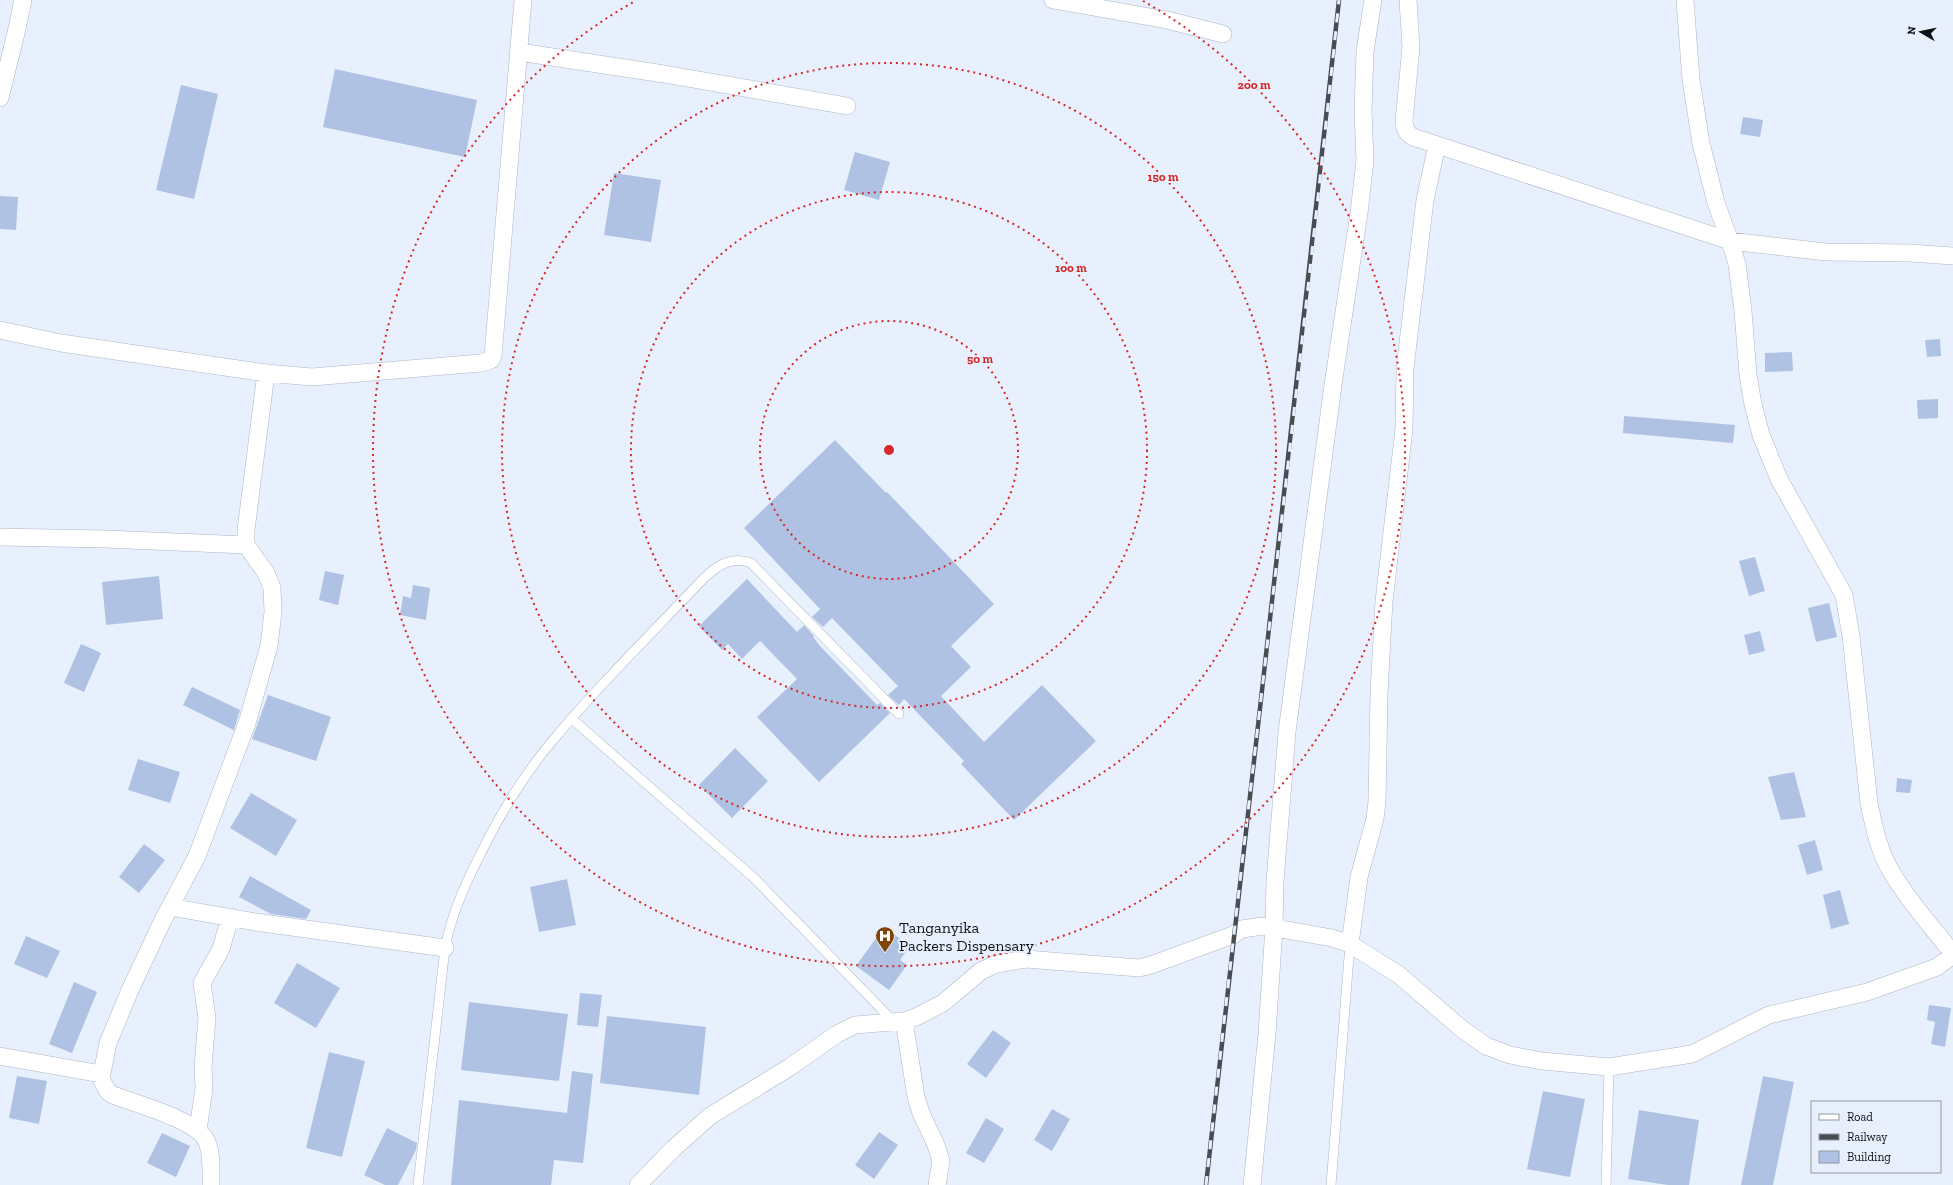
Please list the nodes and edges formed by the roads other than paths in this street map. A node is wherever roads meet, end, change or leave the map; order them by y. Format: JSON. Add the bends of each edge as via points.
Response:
{"nodes":[{"id":1,"x":23,"y":0,"type":"edge"},
{"id":2,"x":523,"y":0,"type":"edge"},
{"id":3,"x":1053,"y":0,"type":"edge"},
{"id":4,"x":1373,"y":0,"type":"edge"},
{"id":5,"x":1408,"y":0,"type":"edge"},
{"id":6,"x":1685,"y":0,"type":"edge"},
{"id":7,"x":1223,"y":34,"type":"dead end"},
{"id":8,"x":519,"y":52,"type":"junction"},
{"id":9,"x":0,"y":98,"type":"edge"},
{"id":10,"x":847,"y":106,"type":"dead end"},
{"id":11,"x":1437,"y":145,"type":"junction"},
{"id":12,"x":1730,"y":241,"type":"junction"},
{"id":13,"x":1953,"y":256,"type":"edge"},
{"id":14,"x":0,"y":330,"type":"edge"},
{"id":15,"x":266,"y":373,"type":"junction"},
{"id":16,"x":0,"y":537,"type":"edge"},
{"id":17,"x":246,"y":545,"type":"junction"},
{"id":18,"x":899,"y":714,"type":"dead end"},
{"id":19,"x":572,"y":719,"type":"junction"},
{"id":20,"x":170,"y":907,"type":"junction"},
{"id":21,"x":230,"y":917,"type":"junction"},
{"id":22,"x":1274,"y":927,"type":"junction"},
{"id":23,"x":1350,"y":944,"type":"junction"},
{"id":24,"x":445,"y":948,"type":"junction"},
{"id":25,"x":1953,"y":954,"type":"edge"},
{"id":26,"x":899,"y":1021,"type":"junction"},
{"id":27,"x":0,"y":1056,"type":"edge"},
{"id":28,"x":1609,"y":1066,"type":"junction"},
{"id":29,"x":101,"y":1074,"type":"junction"},
{"id":30,"x":198,"y":1130,"type":"junction"},
{"id":31,"x":211,"y":1185,"type":"edge"},
{"id":32,"x":418,"y":1185,"type":"edge"},
{"id":33,"x":638,"y":1185,"type":"edge"},
{"id":34,"x":937,"y":1185,"type":"edge"},
{"id":35,"x":1252,"y":1185,"type":"edge"},
{"id":36,"x":1331,"y":1185,"type":"edge"},
{"id":37,"x":1606,"y":1185,"type":"edge"}],
"edges":[{"from":1,"to":9,"type":"street"},
{"from":2,"to":8,"type":"street"},
{"from":3,"to":7,"type":"street","via":[[1167,20]]},
{"from":4,"to":22,"type":"street","via":[[1365,51],[1365,160],[1291,697],[1275,881]]},
{"from":5,"to":11,"type":"street","via":[[1411,47],[1405,128],[1413,137]]},
{"from":6,"to":12,"type":"street","via":[[1691,80],[1701,143],[1716,203]]},
{"from":8,"to":10,"type":"street"},
{"from":8,"to":15,"type":"street","via":[[491,360],[481,363],[312,377]]},
{"from":11,"to":12,"type":"street"},
{"from":11,"to":23,"type":"street","via":[[1425,200],[1405,368],[1404,429],[1384,601],[1377,801],[1375,819],[1359,878]]},
{"from":12,"to":13,"type":"street","via":[[1826,252]]},
{"from":12,"to":25,"type":"street","via":[[1741,286],[1748,375],[1761,435],[1792,505],[1844,595],[1869,803],[1880,849],[1892,873]]},
{"from":14,"to":15,"type":"street","via":[[61,343]]},
{"from":15,"to":17,"type":"street","via":[[250,493]]},
{"from":16,"to":17,"type":"street"},
{"from":17,"to":20,"type":"street","via":[[266,573],[272,588],[273,612],[269,646],[247,723],[198,856]]},
{"from":18,"to":19,"type":"lane","via":[[761,573],[751,564],[738,560],[719,565],[704,578]]},
{"from":19,"to":24,"type":"lane","via":[[548,746],[516,790],[487,840],[458,905]]},
{"from":19,"to":26,"type":"lane","via":[[754,878]]},
{"from":20,"to":21,"type":"street"},
{"from":20,"to":29,"type":"street","via":[[130,990],[108,1044]]},
{"from":21,"to":24,"type":"street"},
{"from":21,"to":30,"type":"street","via":[[221,949],[202,980],[206,1027],[203,1055],[204,1088]]},
{"from":22,"to":23,"type":"street"},
{"from":22,"to":26,"type":"street","via":[[1242,929],[1200,948],[1139,968],[1044,960],[1010,960],[981,971],[943,1003],[916,1017]]},
{"from":22,"to":35,"type":"street","via":[[1267,1034]]},
{"from":23,"to":28,"type":"street","via":[[1399,975],[1462,1029],[1486,1046],[1516,1057],[1576,1065]]},
{"from":23,"to":36,"type":"lane"},
{"from":24,"to":32,"type":"lane"},
{"from":25,"to":28,"type":"street","via":[[1937,967],[1867,992],[1769,1015],[1692,1054]]},
{"from":26,"to":33,"type":"street","via":[[855,1025],[848,1028],[790,1067],[721,1108],[673,1149]]},
{"from":26,"to":34,"type":"street","via":[[916,1097],[941,1161]]},
{"from":27,"to":29,"type":"street"},
{"from":28,"to":37,"type":"lane"},
{"from":29,"to":30,"type":"street","via":[[104,1086],[112,1095],[176,1118]]},
{"from":30,"to":31,"type":"street","via":[[207,1142]]}]}
